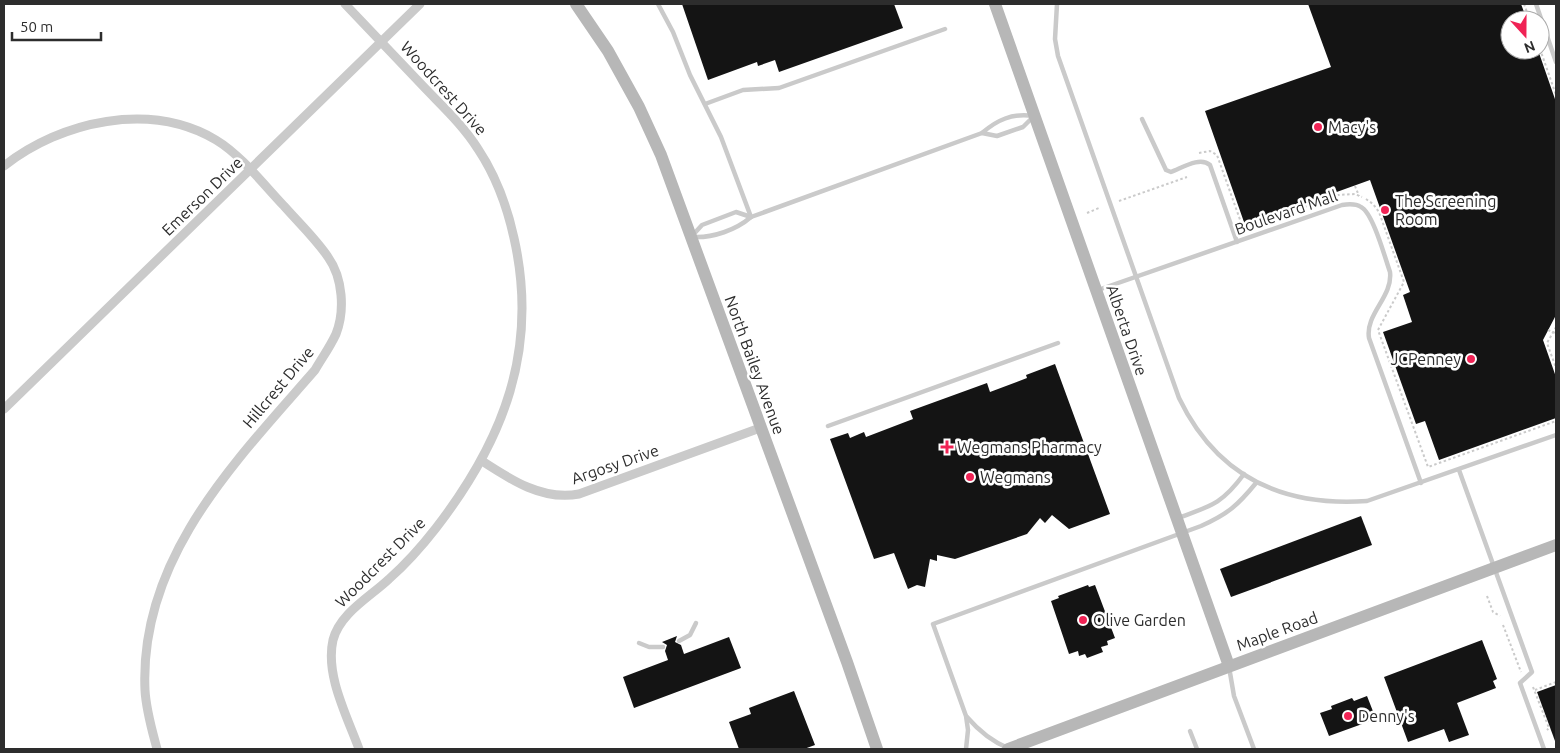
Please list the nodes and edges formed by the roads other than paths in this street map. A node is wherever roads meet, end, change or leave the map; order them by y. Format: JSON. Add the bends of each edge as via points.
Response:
{"nodes":[{"id":1,"x":344,"y":4,"type":"edge"},
{"id":2,"x":420,"y":4,"type":"edge"},
{"id":3,"x":576,"y":4,"type":"edge"},
{"id":4,"x":658,"y":4,"type":"edge"},
{"id":5,"x":995,"y":4,"type":"edge"},
{"id":6,"x":1057,"y":4,"type":"edge"},
{"id":7,"x":1536,"y":4,"type":"edge"},
{"id":8,"x":945,"y":29,"type":"dead end"},
{"id":9,"x":382,"y":41,"type":"junction"},
{"id":10,"x":1556,"y":62,"type":"edge"},
{"id":11,"x":705,"y":104,"type":"junction"},
{"id":12,"x":1034,"y":116,"type":"junction"},
{"id":13,"x":1142,"y":119,"type":"dead end"},
{"id":14,"x":982,"y":132,"type":"junction"},
{"id":15,"x":4,"y":166,"type":"edge"},
{"id":16,"x":250,"y":170,"type":"junction"},
{"id":17,"x":751,"y":217,"type":"junction"},
{"id":18,"x":692,"y":237,"type":"junction"},
{"id":19,"x":1236,"y":242,"type":"junction"},
{"id":20,"x":1136,"y":277,"type":"junction"},
{"id":21,"x":1096,"y":291,"type":"junction"},
{"id":22,"x":1058,"y":343,"type":"dead end"},
{"id":23,"x":4,"y":409,"type":"edge"},
{"id":24,"x":828,"y":426,"type":"dead end"},
{"id":25,"x":760,"y":428,"type":"junction"},
{"id":26,"x":1556,"y":435,"type":"edge"},
{"id":27,"x":482,"y":461,"type":"junction"},
{"id":28,"x":1459,"y":470,"type":"junction"},
{"id":29,"x":1244,"y":474,"type":"junction"},
{"id":30,"x":1256,"y":483,"type":"junction"},
{"id":31,"x":1421,"y":483,"type":"junction"},
{"id":32,"x":1176,"y":518,"type":"junction"},
{"id":33,"x":1182,"y":533,"type":"junction"},
{"id":34,"x":1556,"y":545,"type":"edge"},
{"id":35,"x":1494,"y":568,"type":"junction"},
{"id":36,"x":696,"y":623,"type":"dead end"},
{"id":37,"x":679,"y":641,"type":"dead end"},
{"id":38,"x":639,"y":644,"type":"dead end"},
{"id":39,"x":663,"y":647,"type":"dead end"},
{"id":40,"x":1229,"y":666,"type":"junction"},
{"id":41,"x":966,"y":716,"type":"junction"},
{"id":42,"x":1190,"y":731,"type":"dead end"},
{"id":43,"x":157,"y":749,"type":"edge"},
{"id":44,"x":359,"y":749,"type":"edge"},
{"id":45,"x":877,"y":749,"type":"edge"},
{"id":46,"x":966,"y":749,"type":"edge"},
{"id":47,"x":1009,"y":749,"type":"edge"},
{"id":48,"x":1197,"y":749,"type":"edge"},
{"id":49,"x":1254,"y":749,"type":"edge"},
{"id":50,"x":1544,"y":749,"type":"edge"}],
"edges":[{"from":1,"to":9,"type":"street","name":"Woodcrest Drive"},
{"from":2,"to":9,"type":"street","name":"Emerson Drive"},
{"from":3,"to":18,"type":"street","name":"North Bailey Avenue","via":[[608,51],[639,107],[662,155]]},
{"from":4,"to":11,"type":"lane"},
{"from":5,"to":12,"type":"street","name":"Alberta Drive"},
{"from":6,"to":20,"type":"lane","via":[[1055,40],[1058,56]]},
{"from":7,"to":10,"type":"lane"},
{"from":8,"to":11,"type":"lane","via":[[779,88],[743,90]]},
{"from":9,"to":16,"type":"street","name":"Emerson Drive"},
{"from":9,"to":27,"type":"street","name":"Woodcrest Drive","via":[[465,130],[490,169],[509,215],[521,282],[520,346],[508,399]]},
{"from":11,"to":17,"type":"lane"},
{"from":12,"to":14,"type":"lane","via":[[1018,114],[992,124]]},
{"from":12,"to":14,"type":"lane","via":[[1024,127],[997,136]]},
{"from":12,"to":21,"type":"street","name":"Alberta Drive"},
{"from":13,"to":19,"type":"lane","via":[[1166,170],[1171,172],[1200,162],[1210,166]]},
{"from":14,"to":17,"type":"lane"},
{"from":15,"to":16,"type":"street","name":"Hillcrest Drive","via":[[22,152],[60,134],[100,123],[142,120],[178,124],[196,130],[217,140]]},
{"from":16,"to":23,"type":"street","name":"Emerson Drive"},
{"from":16,"to":43,"type":"street","name":"Hillcrest Drive","via":[[330,259],[339,285],[340,318],[336,333],[315,370],[240,457],[197,514],[163,581],[152,616],[144,664],[147,707]]},
{"from":17,"to":18,"type":"lane","via":[[741,225],[706,238]]},
{"from":17,"to":18,"type":"lane","via":[[736,212],[702,226]]},
{"from":18,"to":25,"type":"street","name":"North Bailey Avenue"},
{"from":19,"to":20,"type":"lane","name":"Boulevard Mall"},
{"from":19,"to":31,"type":"lane","name":"Boulevard Mall","via":[[1342,205],[1360,206],[1368,212],[1391,279],[1370,324],[1369,338]]},
{"from":20,"to":21,"type":"lane","name":"Boulevard Mall"},
{"from":20,"to":29,"type":"lane","via":[[1183,406],[1203,438]]},
{"from":21,"to":32,"type":"street","name":"Alberta Drive"},
{"from":22,"to":24,"type":"lane"},
{"from":25,"to":27,"type":"street","name":"Argosy Drive","via":[[567,497],[554,496],[520,484]]},
{"from":25,"to":45,"type":"street","name":"North Bailey Avenue"},
{"from":26,"to":28,"type":"lane"},
{"from":27,"to":44,"type":"street","name":"Woodcrest Drive","via":[[434,530],[389,579],[353,610],[334,637],[331,664],[334,680]]},
{"from":28,"to":31,"type":"lane"},
{"from":28,"to":35,"type":"lane"},
{"from":29,"to":30,"type":"lane"},
{"from":29,"to":32,"type":"lane","via":[[1224,498]]},
{"from":30,"to":31,"type":"lane","via":[[1306,499],[1342,502],[1367,501]]},
{"from":30,"to":33,"type":"lane","via":[[1239,504],[1220,517]]},
{"from":32,"to":33,"type":"street","name":"Alberta Drive"},
{"from":33,"to":40,"type":"street","name":"Alberta Drive"},
{"from":33,"to":41,"type":"lane","via":[[933,624]]},
{"from":34,"to":35,"type":"street","name":"Maple Road"},
{"from":35,"to":40,"type":"street","name":"Maple Road"},
{"from":35,"to":50,"type":"lane","via":[[1532,672],[1520,683]]},
{"from":36,"to":37,"type":"lane","via":[[690,635]]},
{"from":38,"to":39,"type":"lane"},
{"from":40,"to":47,"type":"street","name":"Maple Road"},
{"from":40,"to":49,"type":"lane","via":[[1234,696]]},
{"from":41,"to":46,"type":"lane"},
{"from":41,"to":47,"type":"lane","via":[[992,741]]},
{"from":42,"to":48,"type":"lane"}]}
